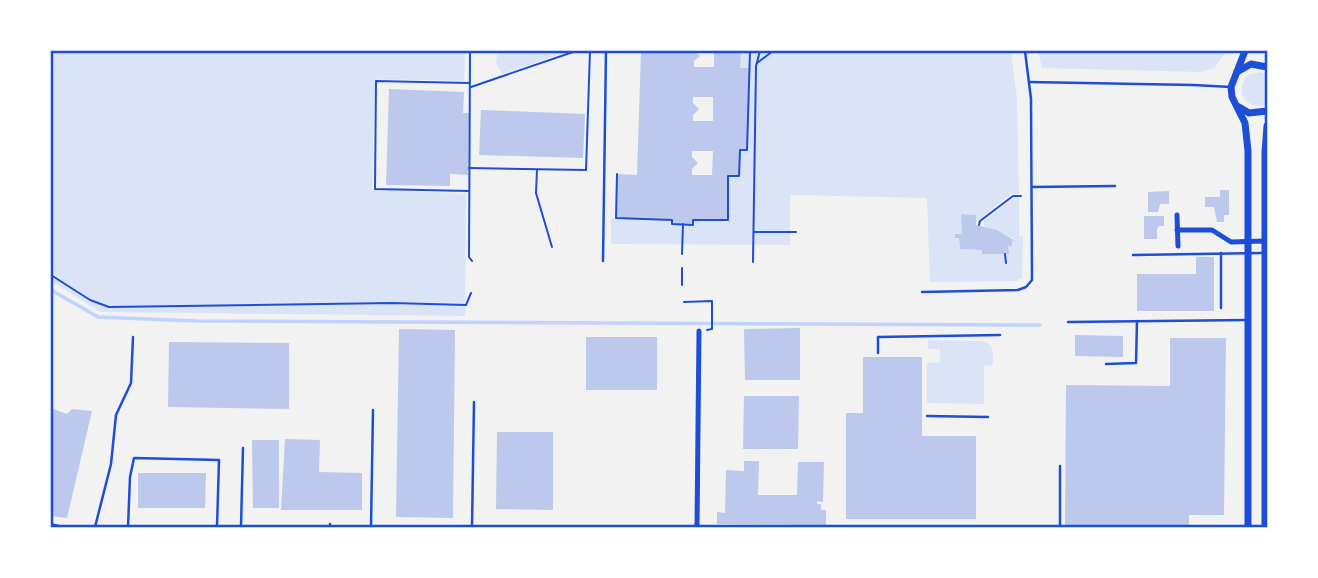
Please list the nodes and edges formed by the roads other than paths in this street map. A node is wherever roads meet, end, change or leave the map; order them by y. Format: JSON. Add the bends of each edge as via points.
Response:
{"nodes":[{"id":1,"x":606,"y":51,"type":"edge"},
{"id":2,"x":1025,"y":51,"type":"edge"},
{"id":3,"x":1245,"y":51,"type":"edge"},
{"id":4,"x":1267,"y":67,"type":"edge"},
{"id":5,"x":1235,"y":75,"type":"junction"},
{"id":6,"x":1029,"y":82,"type":"junction"},
{"id":7,"x":1231,"y":88,"type":"junction"},
{"id":8,"x":1238,"y":107,"type":"junction"},
{"id":9,"x":1267,"y":111,"type":"edge"},
{"id":10,"x":1267,"y":126,"type":"edge"},
{"id":11,"x":1115,"y":186,"type":"dead end"},
{"id":12,"x":1032,"y":187,"type":"junction"},
{"id":13,"x":1177,"y":215,"type":"dead end"},
{"id":14,"x":1177,"y":230,"type":"junction"},
{"id":15,"x":1248,"y":241,"type":"junction"},
{"id":16,"x":1265,"y":241,"type":"junction"},
{"id":17,"x":1178,"y":246,"type":"dead end"},
{"id":18,"x":1221,"y":253,"type":"junction"},
{"id":19,"x":1248,"y":253,"type":"junction"},
{"id":20,"x":1265,"y":253,"type":"junction"},
{"id":21,"x":1133,"y":255,"type":"dead end"},
{"id":22,"x":603,"y":261,"type":"dead end"},
{"id":23,"x":922,"y":292,"type":"dead end"},
{"id":24,"x":1221,"y":309,"type":"dead end"},
{"id":25,"x":1248,"y":320,"type":"junction"},
{"id":26,"x":1137,"y":321,"type":"junction"},
{"id":27,"x":1068,"y":322,"type":"dead end"},
{"id":28,"x":699,"y":331,"type":"dead end"},
{"id":29,"x":1000,"y":335,"type":"dead end"},
{"id":30,"x":133,"y":337,"type":"dead end"},
{"id":31,"x":878,"y":353,"type":"dead end"},
{"id":32,"x":1106,"y":363,"type":"dead end"},
{"id":33,"x":474,"y":402,"type":"dead end"},
{"id":34,"x":373,"y":410,"type":"dead end"},
{"id":35,"x":927,"y":416,"type":"dead end"},
{"id":36,"x":988,"y":417,"type":"dead end"},
{"id":37,"x":243,"y":448,"type":"dead end"},
{"id":38,"x":1060,"y":466,"type":"dead end"},
{"id":39,"x":95,"y":527,"type":"edge"},
{"id":40,"x":128,"y":527,"type":"edge"},
{"id":41,"x":217,"y":527,"type":"edge"},
{"id":42,"x":242,"y":527,"type":"edge"},
{"id":43,"x":371,"y":527,"type":"edge"},
{"id":44,"x":472,"y":527,"type":"edge"},
{"id":45,"x":697,"y":527,"type":"edge"},
{"id":46,"x":1060,"y":527,"type":"edge"},
{"id":47,"x":1248,"y":527,"type":"edge"},
{"id":48,"x":1265,"y":527,"type":"edge"}],
"edges":[{"from":1,"to":22,"type":"lane"},
{"from":2,"to":6,"type":"lane"},
{"from":3,"to":5,"type":"main road"},
{"from":4,"to":5,"type":"main road","via":[[1251,64]]},
{"from":5,"to":7,"type":"main road"},
{"from":6,"to":7,"type":"lane"},
{"from":6,"to":12,"type":"lane"},
{"from":7,"to":8,"type":"main road"},
{"from":8,"to":9,"type":"main road","via":[[1249,113]]},
{"from":8,"to":15,"type":"main road","via":[[1247,132]]},
{"from":10,"to":16,"type":"main road"},
{"from":11,"to":12,"type":"lane"},
{"from":12,"to":23,"type":"lane","via":[[1033,274],[1026,287]]},
{"from":13,"to":14,"type":"street"},
{"from":14,"to":15,"type":"street","via":[[1212,230],[1231,242]]},
{"from":14,"to":17,"type":"street"},
{"from":15,"to":16,"type":"street"},
{"from":15,"to":19,"type":"main road"},
{"from":16,"to":20,"type":"main road"},
{"from":18,"to":19,"type":"lane"},
{"from":18,"to":21,"type":"lane"},
{"from":18,"to":24,"type":"lane"},
{"from":19,"to":20,"type":"lane"},
{"from":19,"to":25,"type":"main road"},
{"from":20,"to":48,"type":"main road"},
{"from":25,"to":26,"type":"lane"},
{"from":25,"to":47,"type":"main road"},
{"from":26,"to":27,"type":"lane"},
{"from":26,"to":32,"type":"lane","via":[[1136,363]]},
{"from":28,"to":45,"type":"street"},
{"from":29,"to":31,"type":"lane","via":[[878,337]]},
{"from":30,"to":39,"type":"lane","via":[[131,383],[116,415],[111,464]]},
{"from":33,"to":44,"type":"lane"},
{"from":34,"to":43,"type":"lane"},
{"from":35,"to":36,"type":"lane"},
{"from":37,"to":42,"type":"lane"},
{"from":38,"to":46,"type":"lane"},
{"from":40,"to":41,"type":"lane","via":[[134,458],[173,457],[219,460]]}]}
